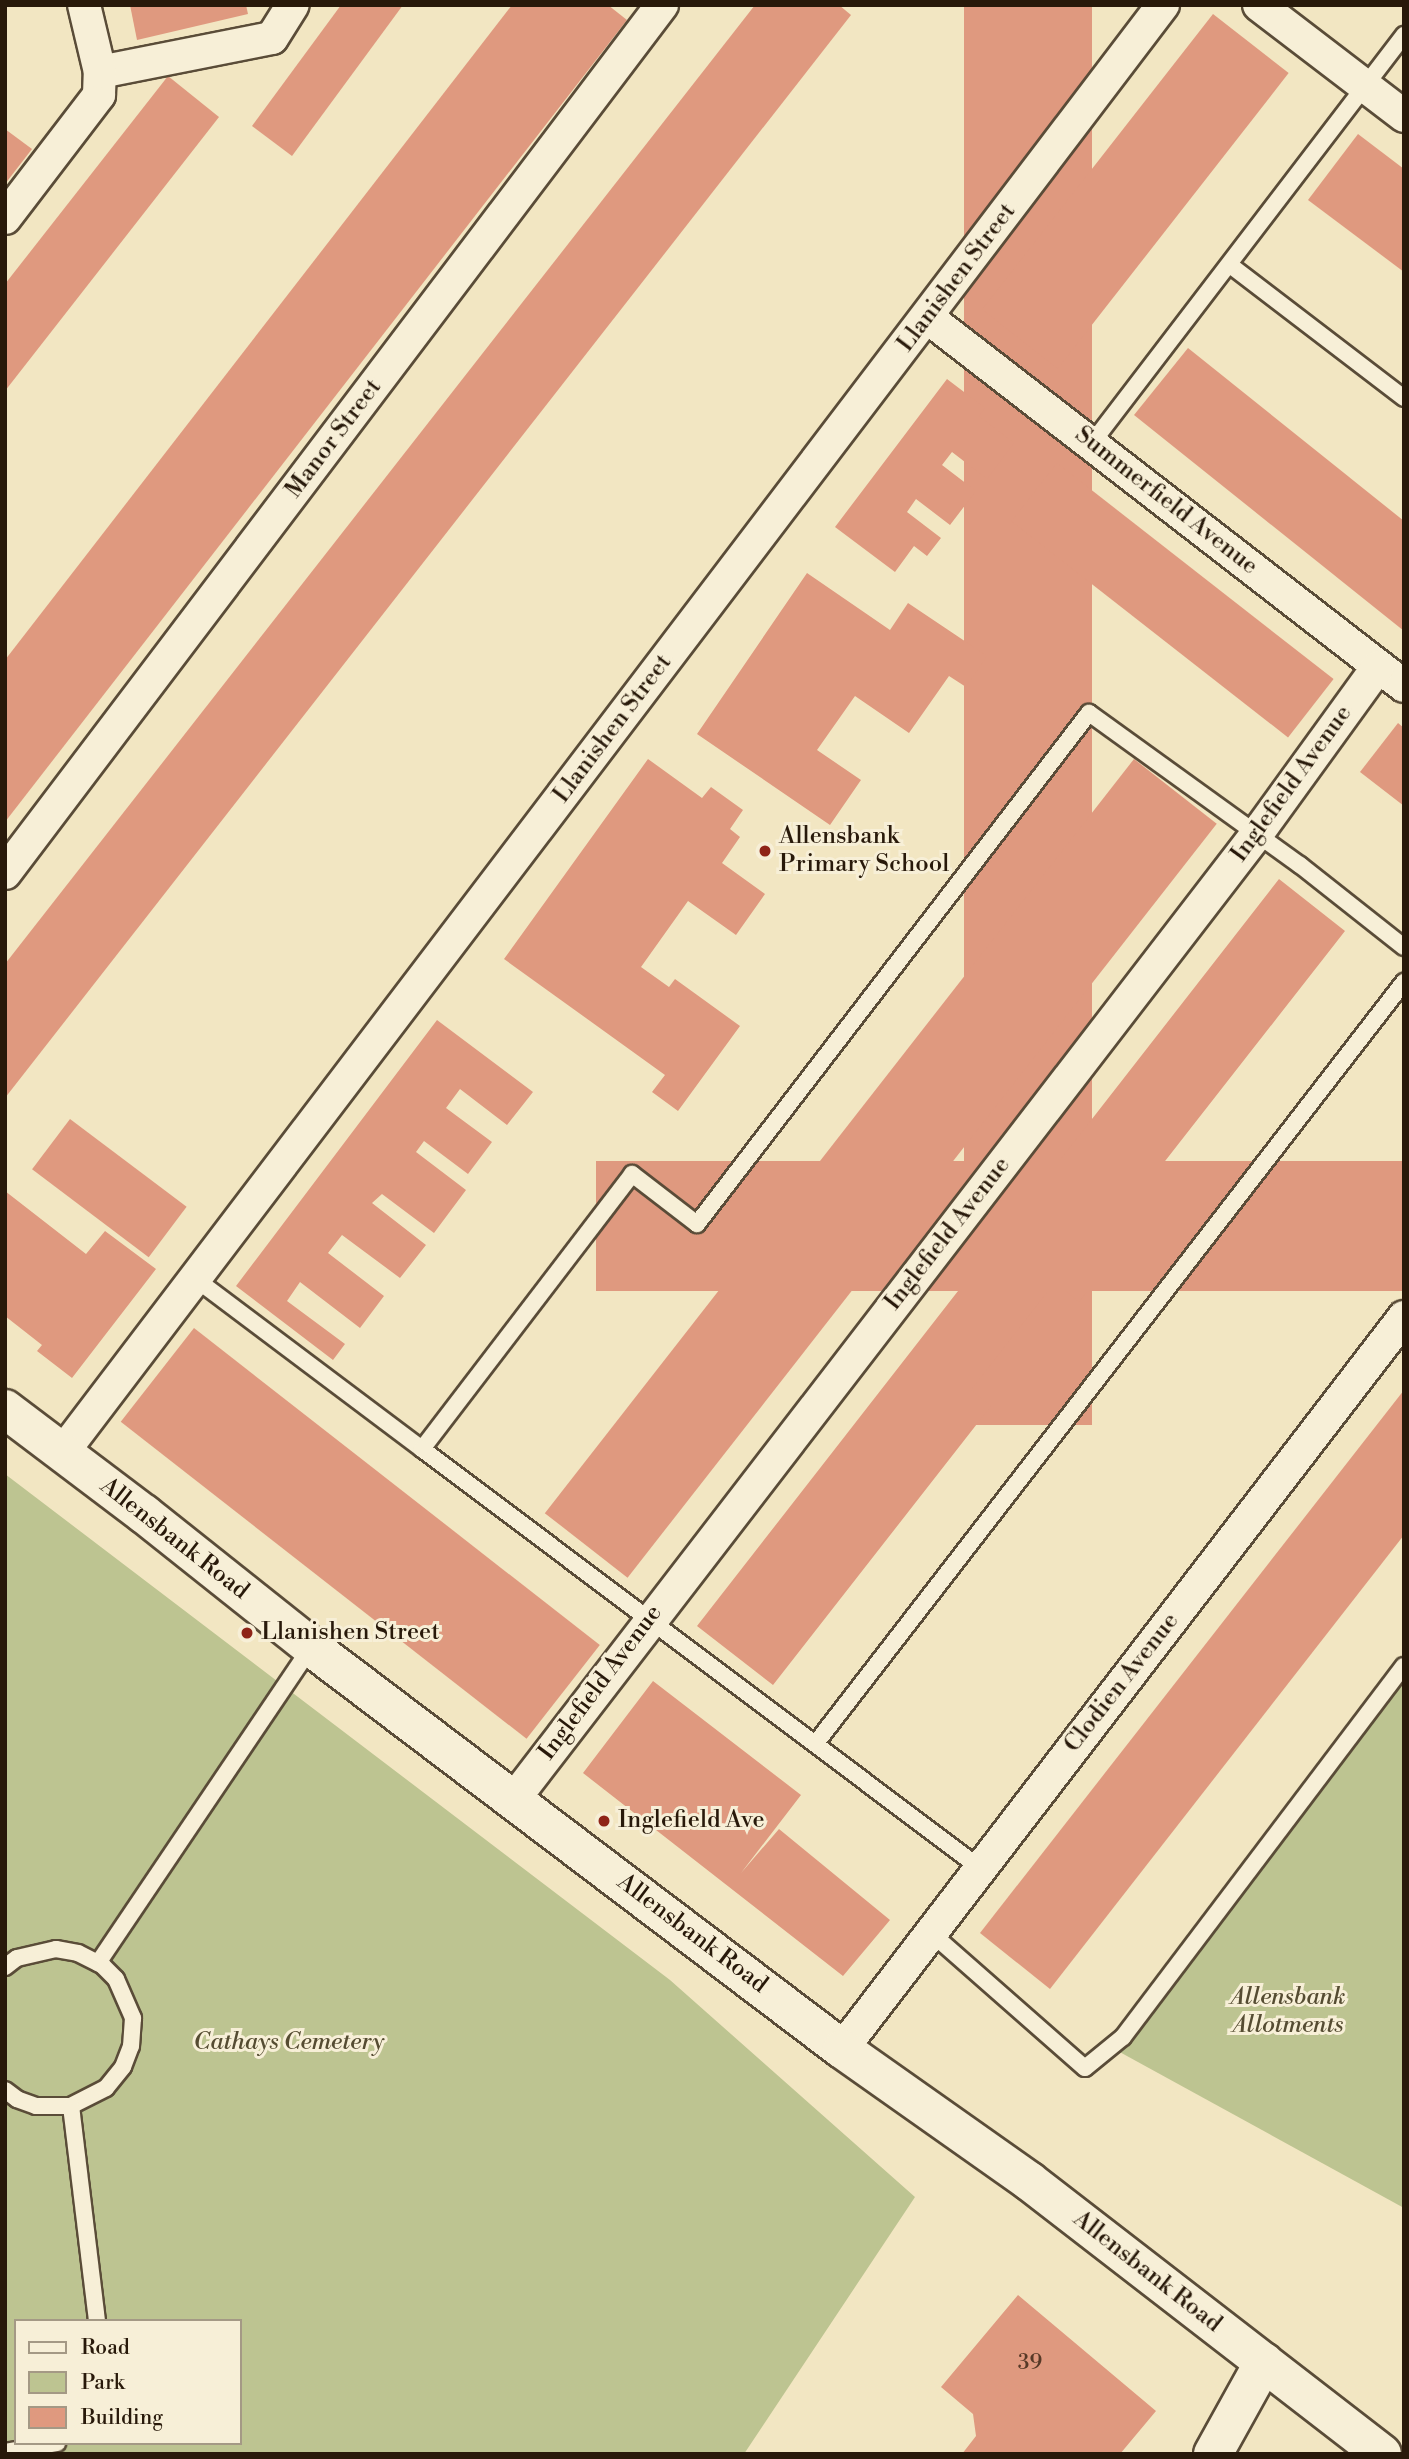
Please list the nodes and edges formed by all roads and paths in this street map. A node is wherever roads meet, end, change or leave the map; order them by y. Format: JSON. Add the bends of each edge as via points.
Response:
{"nodes":[{"id":1,"x":84,"y":5,"type":"edge"},
{"id":2,"x":293,"y":5,"type":"edge"},
{"id":3,"x":662,"y":5,"type":"edge"},
{"id":4,"x":1163,"y":5,"type":"edge"},
{"id":5,"x":1259,"y":5,"type":"edge"},
{"id":6,"x":1404,"y":35,"type":"edge"},
{"id":7,"x":100,"y":72,"type":"junction"},
{"id":8,"x":1365,"y":87,"type":"junction"},
{"id":9,"x":1404,"y":116,"type":"edge"},
{"id":10,"x":5,"y":218,"type":"edge"},
{"id":11,"x":1230,"y":265,"type":"junction"},
{"id":12,"x":927,"y":317,"type":"junction"},
{"id":13,"x":1404,"y":398,"type":"edge"},
{"id":14,"x":1092,"y":443,"type":"junction"},
{"id":15,"x":1378,"y":667,"type":"junction"},
{"id":16,"x":1404,"y":686,"type":"edge"},
{"id":17,"x":1257,"y":834,"type":"junction"},
{"id":18,"x":5,"y":873,"type":"edge"},
{"id":19,"x":1404,"y":947,"type":"edge"},
{"id":20,"x":1404,"y":982,"type":"edge"},
{"id":21,"x":194,"y":1277,"type":"junction"},
{"id":22,"x":1404,"y":1317,"type":"edge"},
{"id":23,"x":5,"y":1409,"type":"edge"},
{"id":24,"x":422,"y":1449,"type":"junction"},
{"id":25,"x":62,"y":1452,"type":"junction"},
{"id":26,"x":649,"y":1619,"type":"junction"},
{"id":27,"x":311,"y":1647,"type":"junction"},
{"id":28,"x":1404,"y":1666,"type":"edge"},
{"id":29,"x":816,"y":1743,"type":"junction"},
{"id":30,"x":514,"y":1799,"type":"junction"},
{"id":31,"x":980,"y":1868,"type":"junction"},
{"id":32,"x":930,"y":1932,"type":"junction"},
{"id":33,"x":98,"y":1963,"type":"junction"},
{"id":34,"x":5,"y":1967,"type":"edge"},
{"id":35,"x":842,"y":2049,"type":"junction"},
{"id":36,"x":5,"y":2090,"type":"edge"},
{"id":37,"x":71,"y":2106,"type":"junction"},
{"id":38,"x":97,"y":2319,"type":"edge"},
{"id":39,"x":1264,"y":2362,"type":"junction"},
{"id":40,"x":45,"y":2445,"type":"edge"},
{"id":41,"x":5,"y":2452,"type":"edge"},
{"id":42,"x":1213,"y":2454,"type":"edge"},
{"id":43,"x":1382,"y":2454,"type":"edge"}],
"edges":[{"from":1,"to":7,"type":"street"},
{"from":2,"to":7,"type":"street","via":[[272,38]]},
{"from":3,"to":18,"type":"street","name":"Manor Street"},
{"from":4,"to":12,"type":"street","name":"Llanishen Street"},
{"from":5,"to":8,"type":"street"},
{"from":6,"to":8,"type":"lane"},
{"from":7,"to":10,"type":"street","via":[[99,95]]},
{"from":8,"to":9,"type":"street"},
{"from":8,"to":11,"type":"lane"},
{"from":11,"to":13,"type":"lane"},
{"from":11,"to":14,"type":"lane"},
{"from":12,"to":14,"type":"street","name":"Summerfield Avenue"},
{"from":12,"to":21,"type":"street","name":"Llanishen Street"},
{"from":14,"to":15,"type":"street","name":"Summerfield Avenue"},
{"from":15,"to":16,"type":"street","name":"Summerfield Avenue"},
{"from":15,"to":17,"type":"street","name":"Inglefield Avenue"},
{"from":17,"to":19,"type":"lane"},
{"from":17,"to":24,"type":"lane","via":[[1089,713],[697,1224],[632,1174]]},
{"from":17,"to":26,"type":"street","name":"Inglefield Avenue"},
{"from":20,"to":29,"type":"lane"},
{"from":21,"to":24,"type":"lane"},
{"from":21,"to":25,"type":"street","name":"Llanishen Street"},
{"from":22,"to":31,"type":"street","name":"Clodien Avenue"},
{"from":23,"to":25,"type":"street","name":"Allensbank Road"},
{"from":24,"to":26,"type":"lane"},
{"from":25,"to":27,"type":"street","name":"Allensbank Road"},
{"from":26,"to":29,"type":"lane"},
{"from":26,"to":30,"type":"street","name":"Inglefield Avenue"},
{"from":27,"to":30,"type":"street","name":"Allensbank Road"},
{"from":27,"to":33,"type":"lane"},
{"from":28,"to":32,"type":"lane","via":[[1123,2037],[1084,2068]]},
{"from":29,"to":31,"type":"lane"},
{"from":30,"to":35,"type":"street","name":"Allensbank Road"},
{"from":31,"to":32,"type":"street","name":"Clodien Avenue"},
{"from":32,"to":35,"type":"street","name":"Clodien Avenue"},
{"from":33,"to":34,"type":"lane","via":[[78,1952],[57,1949],[17,1958]]},
{"from":33,"to":37,"type":"lane","via":[[116,1979],[129,2004],[131,2046],[123,2067],[106,2088]]},
{"from":35,"to":39,"type":"street","name":"Allensbank Road","via":[[1029,2181]]},
{"from":36,"to":37,"type":"lane","via":[[36,2106]]},
{"from":37,"to":38,"type":"lane"},
{"from":39,"to":42,"type":"street"},
{"from":39,"to":43,"type":"street","name":"Allensbank Road"},
{"from":40,"to":41,"type":"lane"}]}
